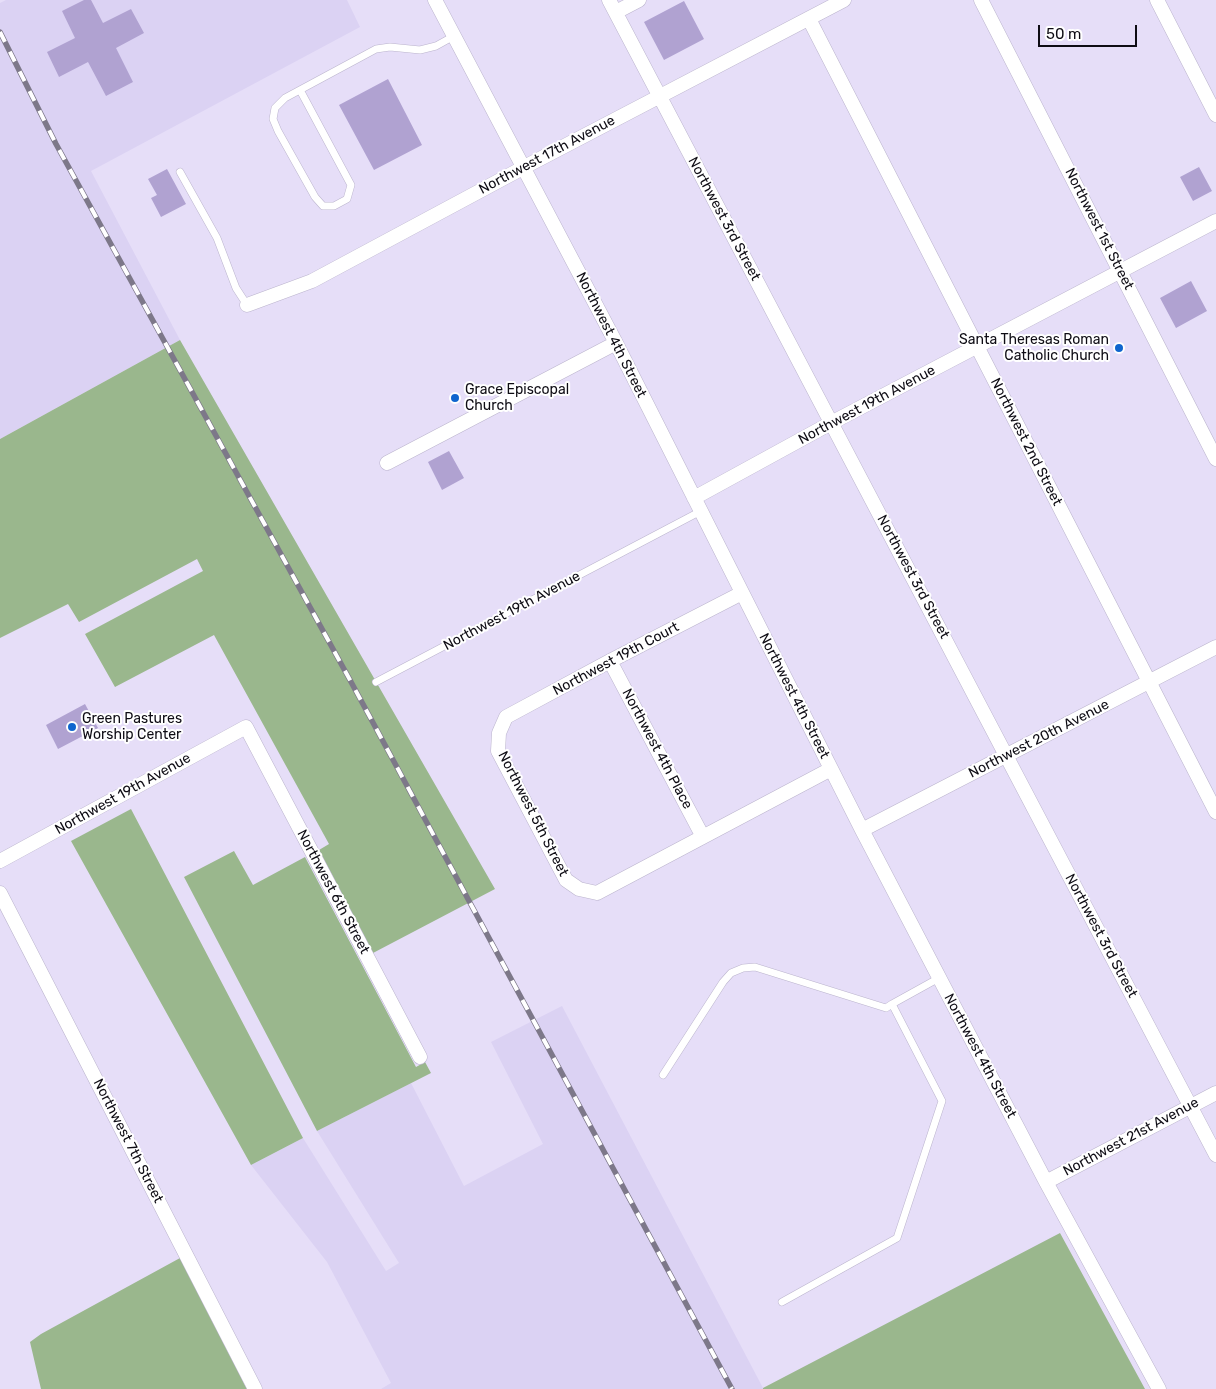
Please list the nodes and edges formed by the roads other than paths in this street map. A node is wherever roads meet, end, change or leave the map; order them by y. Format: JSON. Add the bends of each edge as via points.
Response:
{"nodes":[{"id":1,"x":435,"y":0,"type":"edge"},
{"id":2,"x":638,"y":0,"type":"edge"},
{"id":3,"x":844,"y":0,"type":"edge"},
{"id":4,"x":982,"y":0,"type":"edge"},
{"id":5,"x":1157,"y":0,"type":"edge"},
{"id":6,"x":612,"y":6,"type":"edge"},
{"id":7,"x":809,"y":19,"type":"junction"},
{"id":8,"x":454,"y":36,"type":"junction"},
{"id":9,"x":300,"y":90,"type":"junction"},
{"id":10,"x":659,"y":96,"type":"junction"},
{"id":11,"x":1216,"y":116,"type":"edge"},
{"id":12,"x":523,"y":168,"type":"junction"},
{"id":13,"x":180,"y":172,"type":"dead end"},
{"id":14,"x":1216,"y":221,"type":"edge"},
{"id":15,"x":1120,"y":272,"type":"junction"},
{"id":16,"x":247,"y":305,"type":"joint"},
{"id":17,"x":616,"y":343,"type":"junction"},
{"id":18,"x":977,"y":347,"type":"junction"},
{"id":19,"x":832,"y":423,"type":"junction"},
{"id":20,"x":1216,"y":459,"type":"edge"},
{"id":21,"x":387,"y":463,"type":"dead end"},
{"id":22,"x":694,"y":498,"type":"junction"},
{"id":23,"x":701,"y":512,"type":"junction"},
{"id":24,"x":742,"y":594,"type":"junction"},
{"id":25,"x":1216,"y":647,"type":"edge"},
{"id":26,"x":610,"y":661,"type":"junction"},
{"id":27,"x":376,"y":682,"type":"dead end"},
{"id":28,"x":1149,"y":682,"type":"junction"},
{"id":29,"x":246,"y":727,"type":"joint"},
{"id":30,"x":500,"y":733,"type":"joint"},
{"id":31,"x":1006,"y":756,"type":"junction"},
{"id":32,"x":831,"y":769,"type":"junction"},
{"id":33,"x":1216,"y":812,"type":"edge"},
{"id":34,"x":862,"y":830,"type":"junction"},
{"id":35,"x":703,"y":837,"type":"junction"},
{"id":36,"x":0,"y":861,"type":"edge"},
{"id":37,"x":0,"y":893,"type":"edge"},
{"id":38,"x":939,"y":978,"type":"junction"},
{"id":39,"x":892,"y":1004,"type":"junction"},
{"id":40,"x":420,"y":1057,"type":"dead end"},
{"id":41,"x":663,"y":1075,"type":"dead end"},
{"id":42,"x":1216,"y":1093,"type":"edge"},
{"id":43,"x":1190,"y":1106,"type":"junction"},
{"id":44,"x":1216,"y":1155,"type":"edge"},
{"id":45,"x":1046,"y":1182,"type":"junction"},
{"id":46,"x":782,"y":1302,"type":"dead end"},
{"id":47,"x":255,"y":1389,"type":"edge"},
{"id":48,"x":1159,"y":1389,"type":"edge"}],
"edges":[{"from":1,"to":8,"type":"street","name":"Northwest 4th Street"},
{"from":2,"to":6,"type":"street"},
{"from":3,"to":7,"type":"street","name":"Northwest 17th Avenue"},
{"from":4,"to":15,"type":"street","name":"Northwest 1st Street"},
{"from":5,"to":11,"type":"street"},
{"from":6,"to":10,"type":"street","name":"Northwest 3rd Street"},
{"from":7,"to":10,"type":"street","name":"Northwest 17th Avenue"},
{"from":7,"to":18,"type":"street","name":"Northwest 2nd Street"},
{"from":8,"to":9,"type":"lane","via":[[420,50],[376,49]]},
{"from":8,"to":12,"type":"street","name":"Northwest 4th Street"},
{"from":9,"to":9,"type":"lane","via":[[274,108],[273,119],[315,197],[323,206],[334,206],[346,199],[351,184]]},
{"from":10,"to":12,"type":"street","name":"Northwest 17th Avenue"},
{"from":10,"to":19,"type":"street","name":"Northwest 3rd Street"},
{"from":12,"to":16,"type":"street","name":"Northwest 17th Avenue","via":[[312,281]]},
{"from":12,"to":17,"type":"street","name":"Northwest 4th Street"},
{"from":13,"to":16,"type":"lane","via":[[217,238],[236,288]]},
{"from":14,"to":15,"type":"street","name":"Northwest 19th Avenue"},
{"from":15,"to":18,"type":"street","name":"Northwest 19th Avenue"},
{"from":15,"to":20,"type":"street","name":"Northwest 1st Street"},
{"from":17,"to":21,"type":"street"},
{"from":17,"to":22,"type":"street","name":"Northwest 4th Street"},
{"from":18,"to":19,"type":"street","name":"Northwest 19th Avenue"},
{"from":18,"to":28,"type":"street","name":"Northwest 2nd Street"},
{"from":19,"to":22,"type":"street","name":"Northwest 19th Avenue"},
{"from":19,"to":31,"type":"street","name":"Northwest 3rd Street"},
{"from":22,"to":23,"type":"street","name":"Northwest 4th Street"},
{"from":23,"to":24,"type":"street","name":"Northwest 4th Street"},
{"from":23,"to":27,"type":"lane","name":"Northwest 19th Avenue"},
{"from":24,"to":26,"type":"street","name":"Northwest 19th Court"},
{"from":24,"to":32,"type":"street","name":"Northwest 4th Street"},
{"from":25,"to":28,"type":"street","name":"Northwest 20th Avenue"},
{"from":26,"to":30,"type":"street","name":"Northwest 19th Court","via":[[506,717]]},
{"from":26,"to":35,"type":"street","name":"Northwest 4th Place"},
{"from":28,"to":31,"type":"street","name":"Northwest 20th Avenue"},
{"from":28,"to":33,"type":"street","name":"Northwest 2nd Street"},
{"from":29,"to":36,"type":"street","name":"Northwest 19th Avenue"},
{"from":29,"to":40,"type":"street","name":"Northwest 6th Street"},
{"from":30,"to":35,"type":"street","name":"Northwest 5th Street","via":[[498,751],[566,880],[579,889],[597,894]]},
{"from":31,"to":34,"type":"street","name":"Northwest 20th Avenue"},
{"from":31,"to":43,"type":"street","name":"Northwest 3rd Street"},
{"from":32,"to":34,"type":"street","name":"Northwest 4th Street"},
{"from":32,"to":35,"type":"street"},
{"from":34,"to":38,"type":"street","name":"Northwest 4th Street"},
{"from":37,"to":47,"type":"street","name":"Northwest 7th Street"},
{"from":38,"to":39,"type":"lane"},
{"from":38,"to":45,"type":"street","name":"Northwest 4th Street"},
{"from":39,"to":41,"type":"lane","via":[[886,1008],[755,967],[743,968],[723,982]]},
{"from":39,"to":46,"type":"lane","via":[[942,1101],[897,1238]]},
{"from":42,"to":43,"type":"street","name":"Northwest 21st Avenue"},
{"from":43,"to":44,"type":"street","name":"Northwest 3rd Street"},
{"from":43,"to":45,"type":"street","name":"Northwest 21st Avenue"},
{"from":45,"to":48,"type":"street","name":"Northwest 4th Street"}]}
